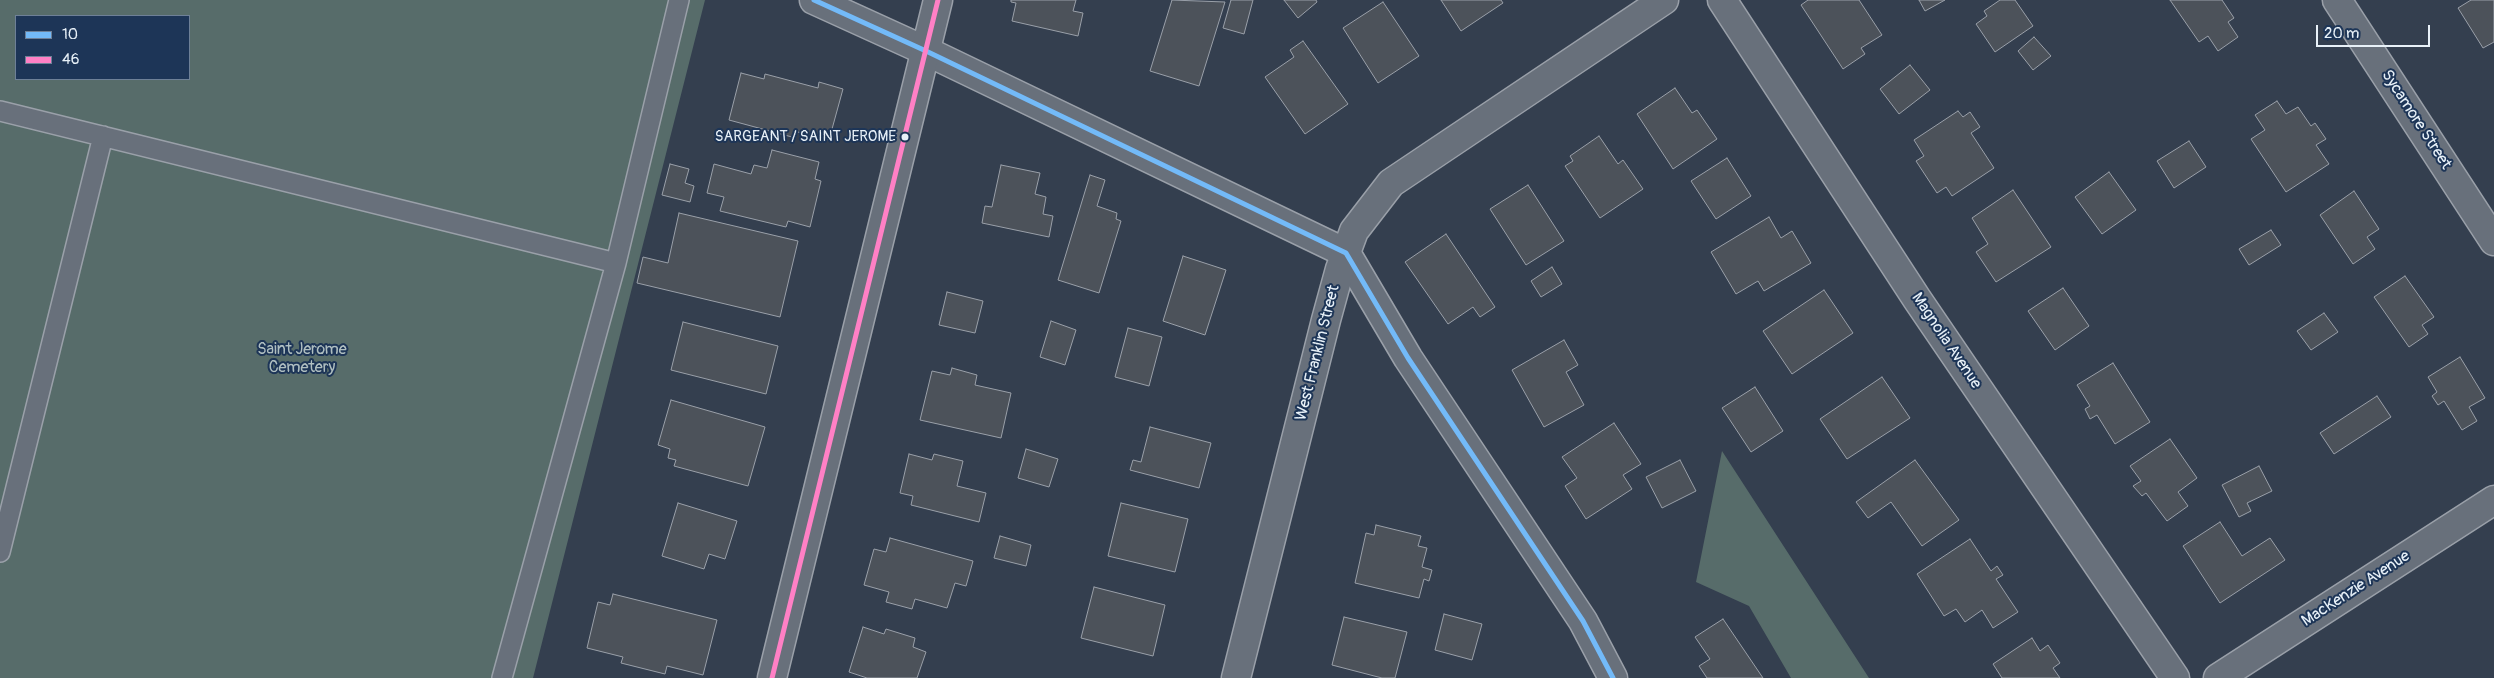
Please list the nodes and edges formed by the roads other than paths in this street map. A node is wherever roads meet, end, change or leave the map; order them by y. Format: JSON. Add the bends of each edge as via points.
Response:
{"nodes":[{"id":1,"x":679,"y":0,"type":"edge"},
{"id":2,"x":814,"y":0,"type":"edge"},
{"id":3,"x":938,"y":0,"type":"edge"},
{"id":4,"x":1664,"y":0,"type":"edge"},
{"id":5,"x":1722,"y":0,"type":"edge"},
{"id":6,"x":2337,"y":0,"type":"edge"},
{"id":7,"x":926,"y":51,"type":"junction"},
{"id":8,"x":0,"y":110,"type":"edge"},
{"id":9,"x":103,"y":136,"type":"junction"},
{"id":10,"x":2494,"y":240,"type":"edge"},
{"id":11,"x":1346,"y":253,"type":"junction"},
{"id":12,"x":616,"y":263,"type":"junction"},
{"id":13,"x":2494,"y":500,"type":"edge"},
{"id":14,"x":0,"y":552,"type":"edge"},
{"id":15,"x":502,"y":678,"type":"edge"},
{"id":16,"x":772,"y":678,"type":"edge"},
{"id":17,"x":1236,"y":678,"type":"edge"},
{"id":18,"x":1613,"y":678,"type":"edge"},
{"id":19,"x":2175,"y":678,"type":"edge"},
{"id":20,"x":2218,"y":678,"type":"edge"}],
"edges":[{"from":1,"to":12,"type":"lane"},
{"from":2,"to":7,"type":"street"},
{"from":3,"to":7,"type":"street"},
{"from":4,"to":11,"type":"street","name":"West Franklin Street","via":[[1391,183],[1354,231]]},
{"from":5,"to":19,"type":"street","name":"Magnolia Avenue","via":[[1923,308]]},
{"from":6,"to":10,"type":"street","name":"Sycamore Street"},
{"from":7,"to":11,"type":"street"},
{"from":7,"to":16,"type":"street"},
{"from":8,"to":9,"type":"lane"},
{"from":9,"to":12,"type":"lane"},
{"from":9,"to":14,"type":"lane"},
{"from":11,"to":17,"type":"street","name":"West Franklin Street","via":[[1323,330]]},
{"from":11,"to":18,"type":"street","via":[[1408,358],[1583,621]]},
{"from":12,"to":15,"type":"lane"},
{"from":13,"to":20,"type":"street","name":"MacKenzie Avenue"}]}
